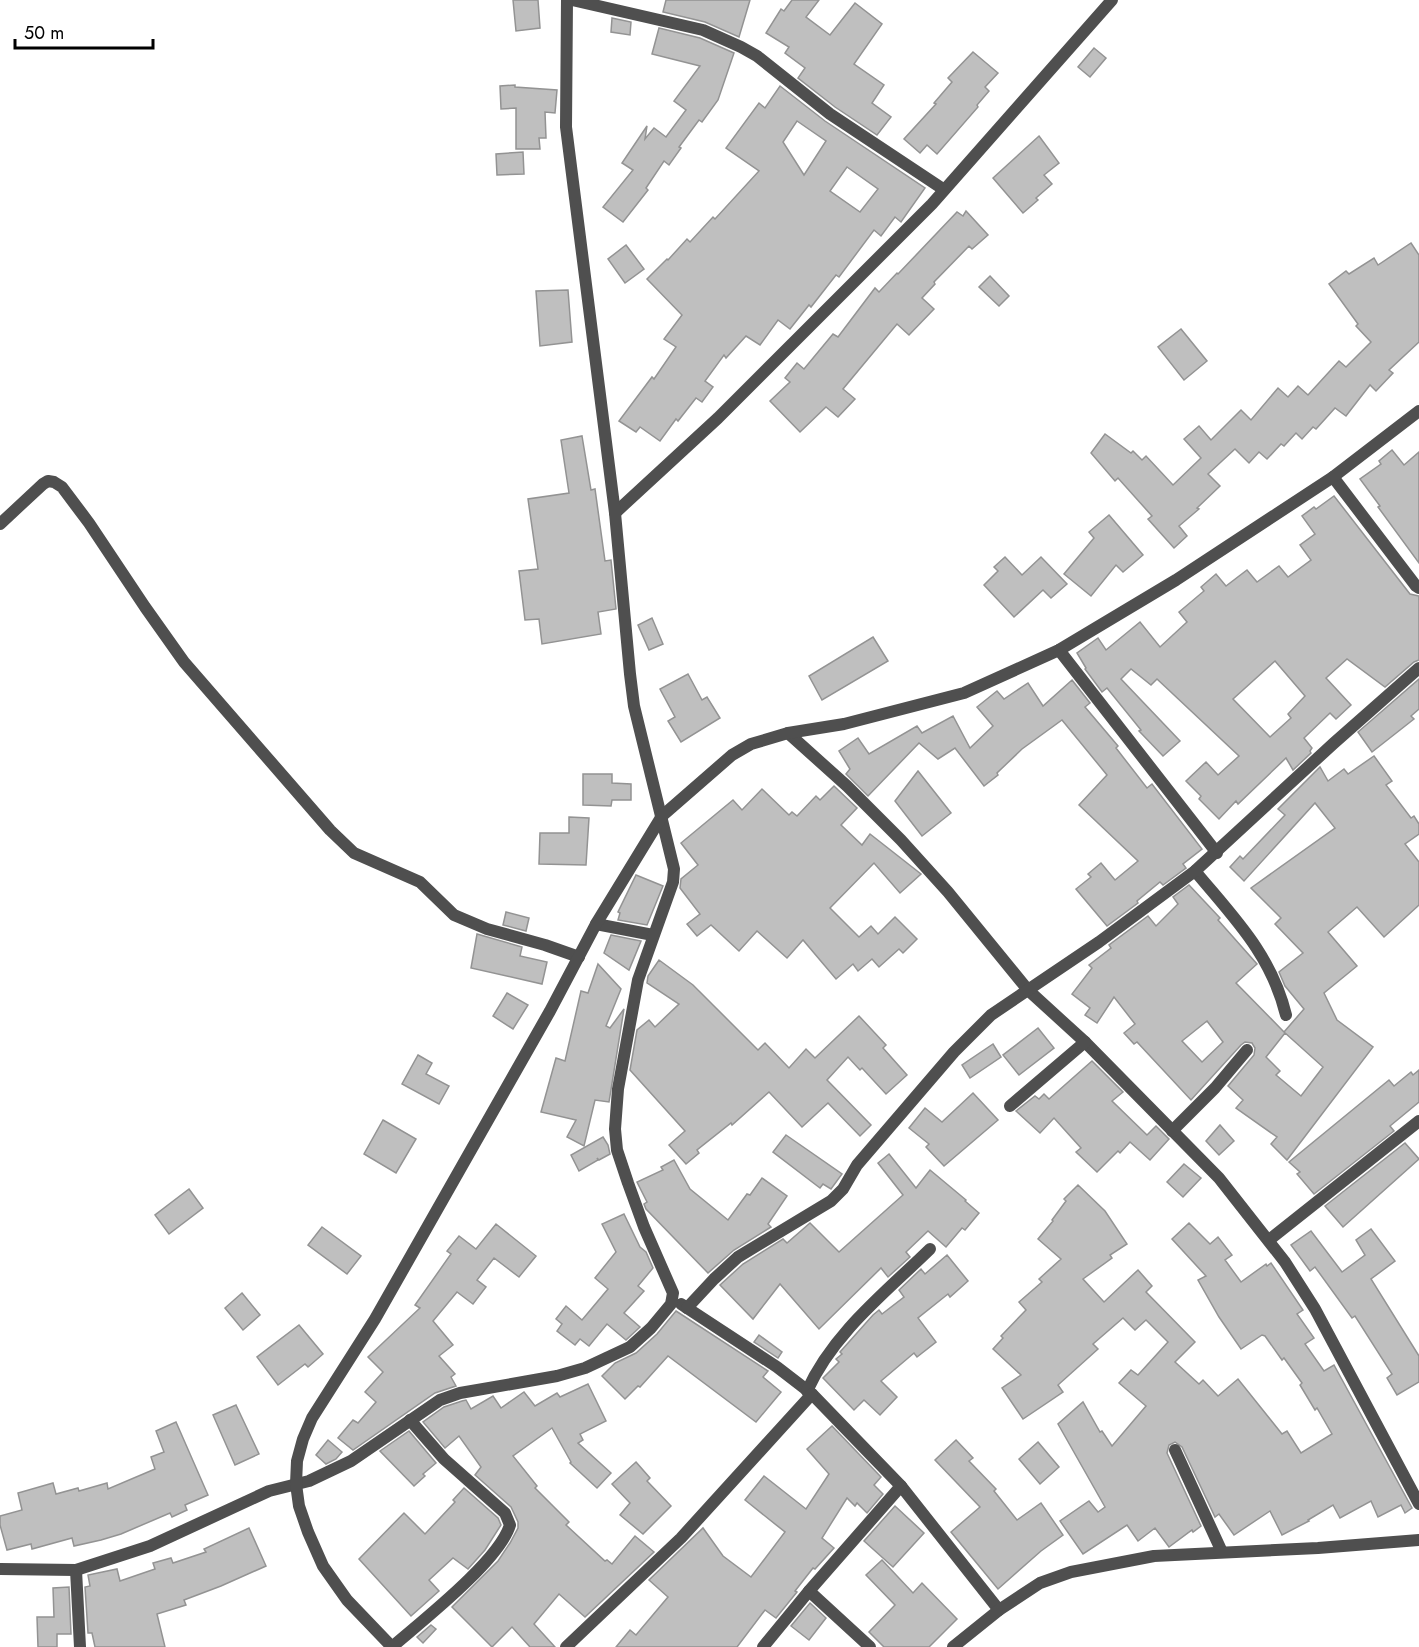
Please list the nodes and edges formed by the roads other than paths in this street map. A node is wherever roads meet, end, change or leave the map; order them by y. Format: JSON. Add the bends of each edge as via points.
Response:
{"nodes":[{"id":1,"x":567,"y":0,"type":"edge"},
{"id":2,"x":573,"y":0,"type":"edge"},
{"id":3,"x":1112,"y":0,"type":"edge"},
{"id":4,"x":944,"y":189,"type":"junction"},
{"id":5,"x":1419,"y":411,"type":"edge"},
{"id":6,"x":1333,"y":477,"type":"junction"},
{"id":7,"x":615,"y":513,"type":"junction"},
{"id":8,"x":0,"y":524,"type":"edge"},
{"id":9,"x":1419,"y":588,"type":"edge"},
{"id":10,"x":1059,"y":650,"type":"junction"},
{"id":11,"x":1419,"y":669,"type":"edge"},
{"id":12,"x":788,"y":733,"type":"junction"},
{"id":13,"x":661,"y":812,"type":"junction"},
{"id":14,"x":1217,"y":853,"type":"junction"},
{"id":15,"x":1196,"y":871,"type":"junction"},
{"id":16,"x":596,"y":924,"type":"junction"},
{"id":17,"x":653,"y":935,"type":"junction"},
{"id":18,"x":579,"y":957,"type":"junction"},
{"id":19,"x":1028,"y":990,"type":"junction"},
{"id":20,"x":1287,"y":1015,"type":"dead end"},
{"id":21,"x":1086,"y":1042,"type":"junction"},
{"id":22,"x":1247,"y":1050,"type":"dead end"},
{"id":23,"x":1010,"y":1106,"type":"dead end"},
{"id":24,"x":1419,"y":1121,"type":"edge"},
{"id":25,"x":1172,"y":1131,"type":"junction"},
{"id":26,"x":1269,"y":1240,"type":"junction"},
{"id":27,"x":930,"y":1249,"type":"dead end"},
{"id":28,"x":673,"y":1299,"type":"junction"},
{"id":29,"x":687,"y":1308,"type":"junction"},
{"id":30,"x":810,"y":1392,"type":"junction"},
{"id":31,"x":410,"y":1420,"type":"junction"},
{"id":32,"x":1175,"y":1450,"type":"dead end"},
{"id":33,"x":291,"y":1485,"type":"junction"},
{"id":34,"x":901,"y":1486,"type":"junction"},
{"id":35,"x":1419,"y":1504,"type":"edge"},
{"id":36,"x":1419,"y":1540,"type":"edge"},
{"id":37,"x":1222,"y":1552,"type":"junction"},
{"id":38,"x":0,"y":1569,"type":"edge"},
{"id":39,"x":76,"y":1570,"type":"junction"},
{"id":40,"x":809,"y":1591,"type":"junction"},
{"id":41,"x":999,"y":1610,"type":"junction"},
{"id":42,"x":80,"y":1647,"type":"edge"},
{"id":43,"x":392,"y":1647,"type":"edge"},
{"id":44,"x":566,"y":1647,"type":"edge"},
{"id":45,"x":763,"y":1647,"type":"edge"},
{"id":46,"x":870,"y":1647,"type":"edge"},
{"id":47,"x":952,"y":1647,"type":"edge"}],
"edges":[{"from":1,"to":7,"type":"street","via":[[566,127]]},
{"from":2,"to":4,"type":"street","via":[[703,30],[741,47],[830,114]]},
{"from":3,"to":4,"type":"street"},
{"from":4,"to":7,"type":"street","via":[[718,418]]},
{"from":5,"to":6,"type":"street"},
{"from":6,"to":9,"type":"street"},
{"from":6,"to":10,"type":"street","via":[[1176,580]]},
{"from":7,"to":13,"type":"street","via":[[634,706]]},
{"from":8,"to":18,"type":"street","via":[[48,481],[62,487],[184,662],[354,853],[420,882],[454,915]]},
{"from":10,"to":12,"type":"street","via":[[964,693],[844,724]]},
{"from":10,"to":14,"type":"street"},
{"from":11,"to":14,"type":"street","via":[[1334,742]]},
{"from":12,"to":13,"type":"street","via":[[751,744],[732,755]]},
{"from":12,"to":19,"type":"street","via":[[901,840]]},
{"from":13,"to":16,"type":"street"},
{"from":13,"to":17,"type":"street","via":[[673,882]]},
{"from":14,"to":15,"type":"street"},
{"from":15,"to":19,"type":"street"},
{"from":15,"to":20,"type":"street","via":[[1262,954]]},
{"from":16,"to":17,"type":"street"},
{"from":16,"to":18,"type":"street"},
{"from":17,"to":28,"type":"street","via":[[638,980],[618,1089],[615,1129],[628,1183]]},
{"from":18,"to":33,"type":"street","via":[[375,1319],[312,1418]]},
{"from":19,"to":21,"type":"street"},
{"from":19,"to":29,"type":"street","via":[[991,1015],[954,1052],[857,1165],[831,1202],[738,1257]]},
{"from":21,"to":23,"type":"street"},
{"from":21,"to":25,"type":"street"},
{"from":22,"to":25,"type":"street"},
{"from":24,"to":26,"type":"street"},
{"from":25,"to":26,"type":"street","via":[[1219,1178]]},
{"from":26,"to":35,"type":"street","via":[[1315,1309]]},
{"from":27,"to":30,"type":"street","via":[[828,1352],[815,1373]]},
{"from":28,"to":29,"type":"street"},
{"from":28,"to":31,"type":"street","via":[[630,1347],[608,1358],[557,1376],[460,1393],[440,1400]]},
{"from":29,"to":30,"type":"street"},
{"from":30,"to":34,"type":"street"},
{"from":30,"to":44,"type":"street","via":[[688,1531]]},
{"from":31,"to":33,"type":"street","via":[[351,1461]]},
{"from":31,"to":43,"type":"street","via":[[444,1459],[506,1513],[510,1525],[476,1573]]},
{"from":32,"to":37,"type":"street"},
{"from":33,"to":39,"type":"street","via":[[269,1491],[150,1546]]},
{"from":33,"to":43,"type":"street","via":[[323,1566],[347,1600]]},
{"from":34,"to":40,"type":"street"},
{"from":34,"to":41,"type":"street"},
{"from":36,"to":37,"type":"street"},
{"from":37,"to":41,"type":"street","via":[[1154,1556],[1071,1572],[1040,1582]]},
{"from":38,"to":39,"type":"street"},
{"from":39,"to":42,"type":"street"},
{"from":40,"to":45,"type":"street"},
{"from":40,"to":46,"type":"street"},
{"from":41,"to":47,"type":"street"}]}
